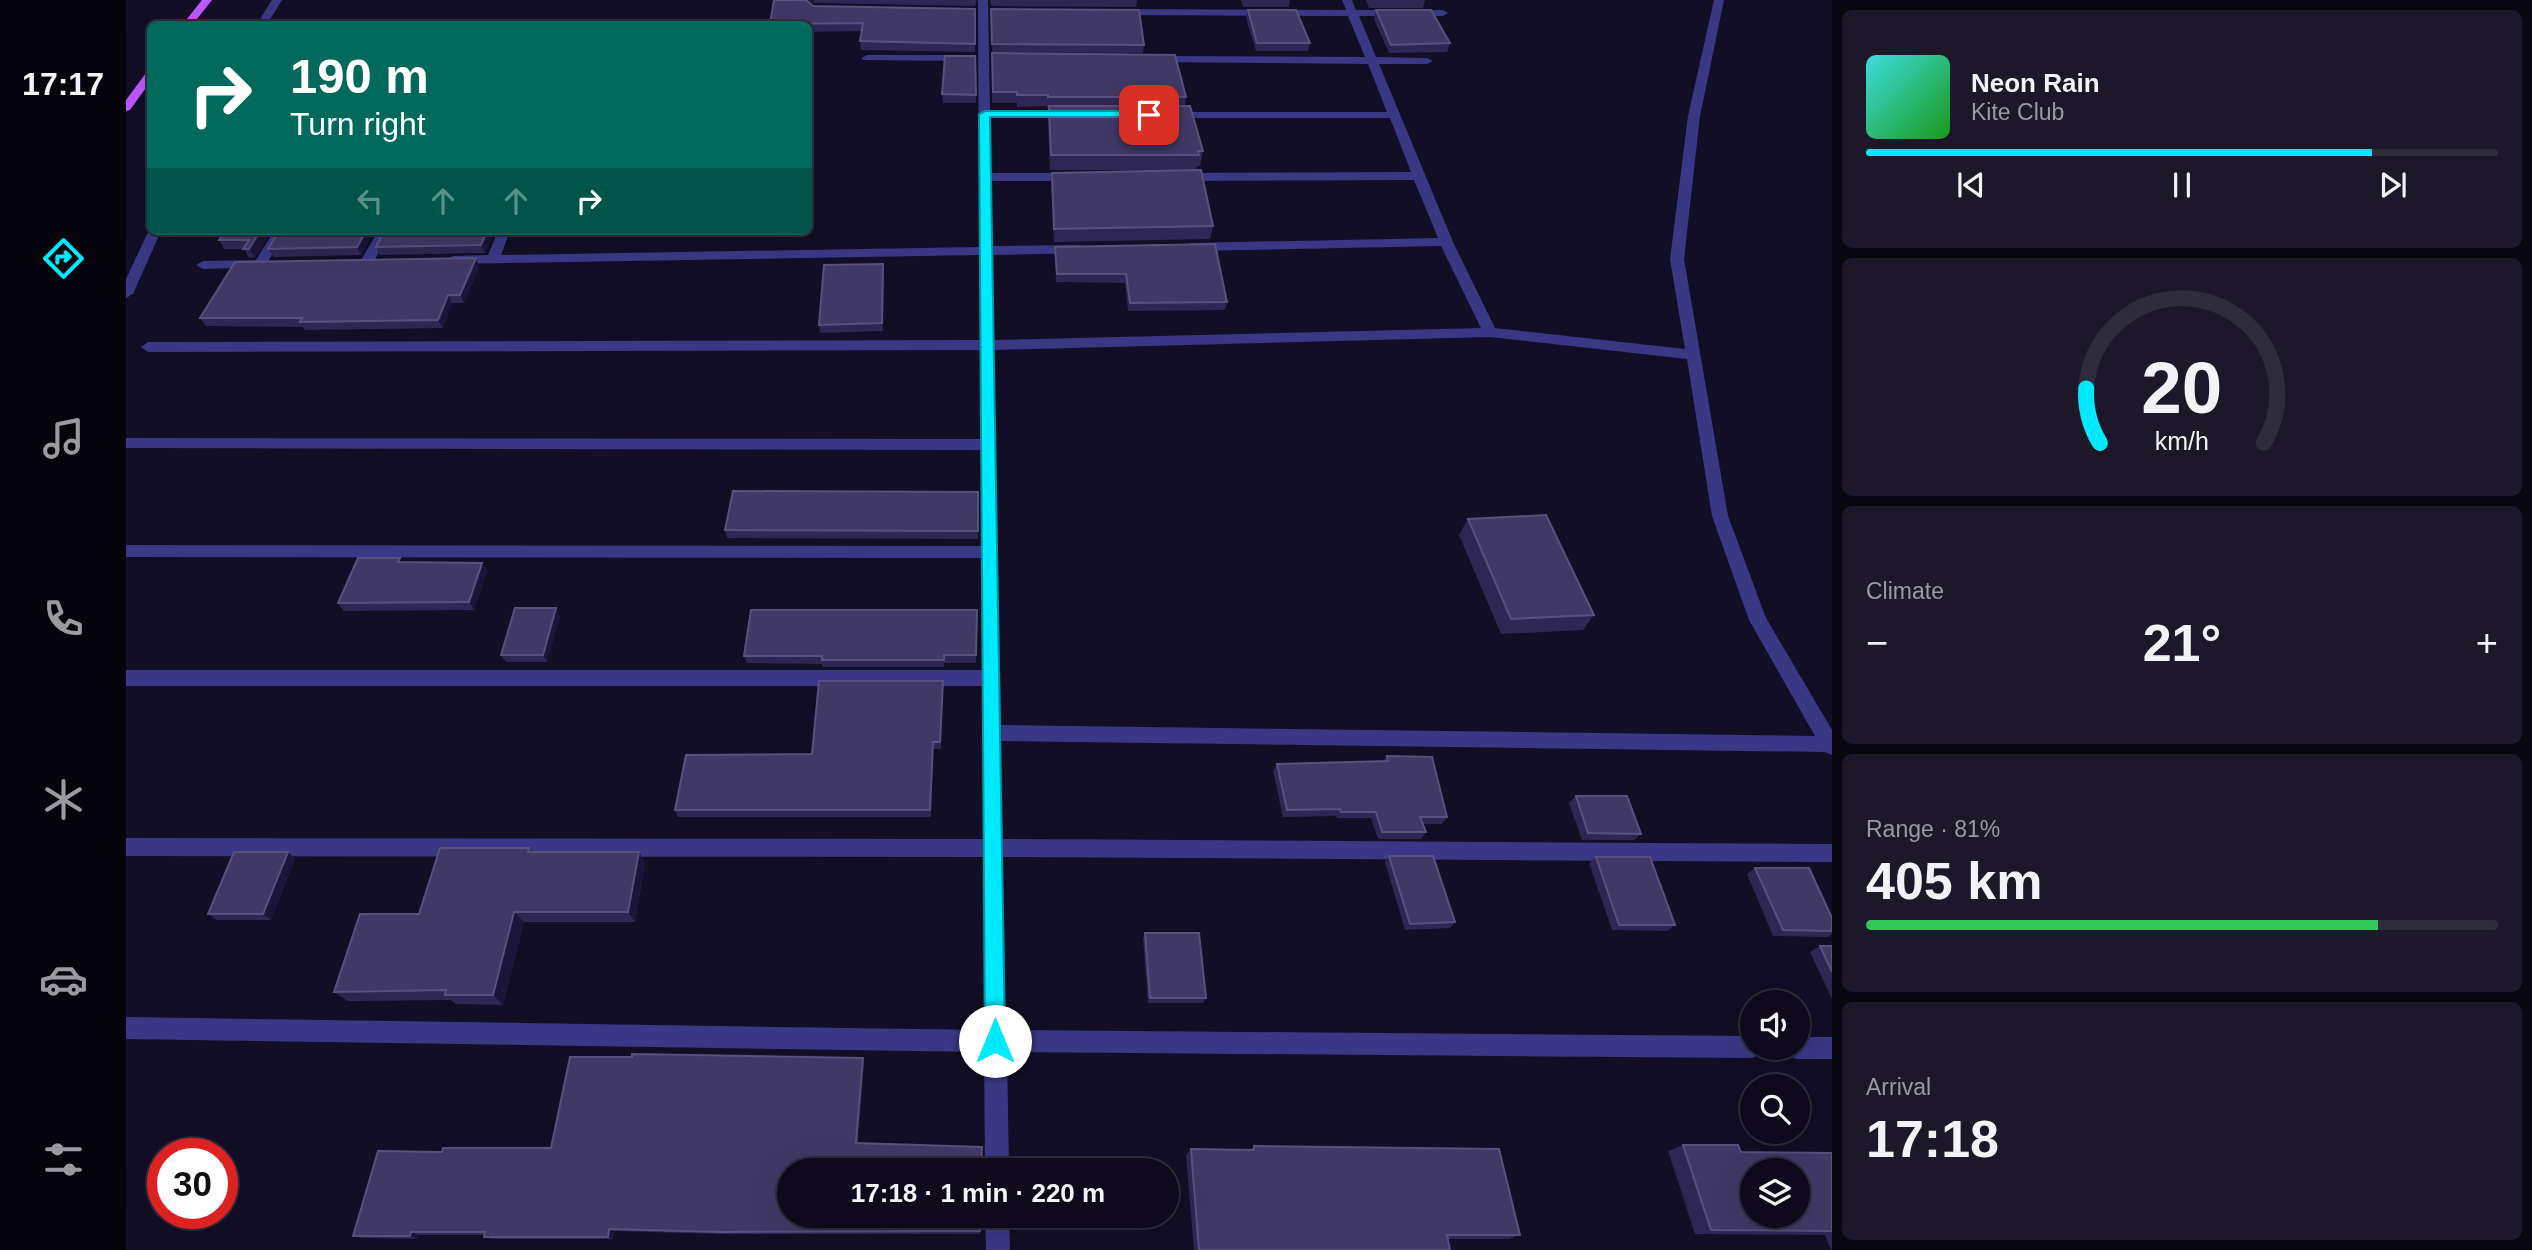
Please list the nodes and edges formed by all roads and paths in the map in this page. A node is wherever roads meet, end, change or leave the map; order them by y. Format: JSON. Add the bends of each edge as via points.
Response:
{"nodes":[{"id":1,"x":206,"y":0,"type":"edge"},
{"id":2,"x":277,"y":0,"type":"edge"},
{"id":3,"x":1348,"y":0,"type":"edge"},
{"id":4,"x":1719,"y":0,"type":"edge"},
{"id":5,"x":983,"y":9,"type":"edge"},
{"id":6,"x":1107,"y":12,"type":"edge"},
{"id":7,"x":1353,"y":13,"type":"junction"},
{"id":8,"x":1443,"y":13,"type":"dead end"},
{"id":9,"x":190,"y":21,"type":"edge"},
{"id":10,"x":264,"y":21,"type":"edge"},
{"id":11,"x":867,"y":58,"type":"dead end"},
{"id":12,"x":991,"y":58,"type":"junction"},
{"id":13,"x":1137,"y":59,"type":"edge"},
{"id":14,"x":1373,"y":61,"type":"junction"},
{"id":15,"x":1427,"y":61,"type":"dead end"},
{"id":16,"x":147,"y":79,"type":"edge"},
{"id":17,"x":126,"y":108,"type":"edge"},
{"id":18,"x":985,"y":114,"type":"junction"},
{"id":19,"x":1081,"y":114,"type":"edge"},
{"id":20,"x":1163,"y":115,"type":"edge"},
{"id":21,"x":1396,"y":116,"type":"junction"},
{"id":22,"x":1418,"y":176,"type":"junction"},
{"id":23,"x":985,"y":177,"type":"junction"},
{"id":24,"x":1083,"y":177,"type":"edge"},
{"id":25,"x":1167,"y":177,"type":"edge"},
{"id":26,"x":153,"y":235,"type":"edge"},
{"id":27,"x":278,"y":235,"type":"edge"},
{"id":28,"x":382,"y":235,"type":"edge"},
{"id":29,"x":502,"y":235,"type":"edge"},
{"id":30,"x":1446,"y":242,"type":"junction"},
{"id":31,"x":1181,"y":247,"type":"edge"},
{"id":32,"x":1098,"y":248,"type":"edge"},
{"id":33,"x":986,"y":250,"type":"junction"},
{"id":34,"x":493,"y":259,"type":"junction"},
{"id":35,"x":437,"y":261,"type":"edge"},
{"id":36,"x":367,"y":262,"type":"edge"},
{"id":37,"x":203,"y":265,"type":"dead end"},
{"id":38,"x":126,"y":294,"type":"edge"},
{"id":39,"x":1490,"y":332,"type":"junction"},
{"id":40,"x":987,"y":345,"type":"junction"},
{"id":41,"x":148,"y":347,"type":"dead end"},
{"id":42,"x":1692,"y":355,"type":"junction"},
{"id":43,"x":126,"y":443,"type":"edge"},
{"id":44,"x":988,"y":445,"type":"junction"},
{"id":45,"x":126,"y":551,"type":"edge"},
{"id":46,"x":990,"y":552,"type":"junction"},
{"id":47,"x":126,"y":678,"type":"edge"},
{"id":48,"x":991,"y":678,"type":"junction"},
{"id":49,"x":991,"y":733,"type":"junction"},
{"id":50,"x":1831,"y":745,"type":"edge"},
{"id":51,"x":126,"y":847,"type":"edge"},
{"id":52,"x":993,"y":848,"type":"junction"},
{"id":53,"x":1832,"y":853,"type":"edge"},
{"id":54,"x":126,"y":1028,"type":"edge"},
{"id":55,"x":995,"y":1041,"type":"junction"},
{"id":56,"x":1740,"y":1047,"type":"edge"},
{"id":57,"x":1810,"y":1048,"type":"edge"},
{"id":58,"x":1832,"y":1048,"type":"edge"},
{"id":59,"x":997,"y":1158,"type":"edge"},
{"id":60,"x":997,"y":1228,"type":"edge"},
{"id":61,"x":998,"y":1250,"type":"edge"}],
"edges":[{"from":1,"to":9,"type":"main road"},
{"from":2,"to":10,"type":"street"},
{"from":3,"to":7,"type":"street"},
{"from":4,"to":42,"type":"street","via":[[1694,116],[1677,259]]},
{"from":5,"to":12,"type":"street"},
{"from":6,"to":7,"type":"street"},
{"from":7,"to":8,"type":"street"},
{"from":7,"to":14,"type":"street"},
{"from":11,"to":12,"type":"street"},
{"from":12,"to":18,"type":"street"},
{"from":13,"to":14,"type":"street"},
{"from":14,"to":15,"type":"street"},
{"from":14,"to":21,"type":"street"},
{"from":16,"to":17,"type":"main road"},
{"from":18,"to":19,"type":"street"},
{"from":18,"to":23,"type":"street"},
{"from":20,"to":21,"type":"street"},
{"from":21,"to":22,"type":"street"},
{"from":22,"to":25,"type":"street"},
{"from":22,"to":30,"type":"street"},
{"from":23,"to":24,"type":"street"},
{"from":23,"to":33,"type":"street"},
{"from":26,"to":38,"type":"street"},
{"from":27,"to":37,"type":"street","via":[[267,263]]},
{"from":28,"to":36,"type":"street"},
{"from":29,"to":34,"type":"street"},
{"from":30,"to":31,"type":"street"},
{"from":30,"to":39,"type":"street"},
{"from":32,"to":33,"type":"street"},
{"from":33,"to":34,"type":"street"},
{"from":33,"to":40,"type":"street"},
{"from":34,"to":35,"type":"street"},
{"from":39,"to":40,"type":"street"},
{"from":39,"to":42,"type":"street"},
{"from":40,"to":41,"type":"street"},
{"from":40,"to":44,"type":"street"},
{"from":42,"to":50,"type":"street","via":[[1720,516],[1758,620]]},
{"from":43,"to":44,"type":"street"},
{"from":44,"to":46,"type":"street"},
{"from":45,"to":46,"type":"street"},
{"from":46,"to":48,"type":"street"},
{"from":47,"to":48,"type":"street"},
{"from":48,"to":49,"type":"street"},
{"from":49,"to":50,"type":"street"},
{"from":49,"to":52,"type":"street"},
{"from":51,"to":52,"type":"street"},
{"from":52,"to":53,"type":"street"},
{"from":52,"to":55,"type":"street"},
{"from":54,"to":55,"type":"street"},
{"from":55,"to":56,"type":"street"},
{"from":55,"to":59,"type":"street"},
{"from":57,"to":58,"type":"street"},
{"from":60,"to":61,"type":"street"}]}
